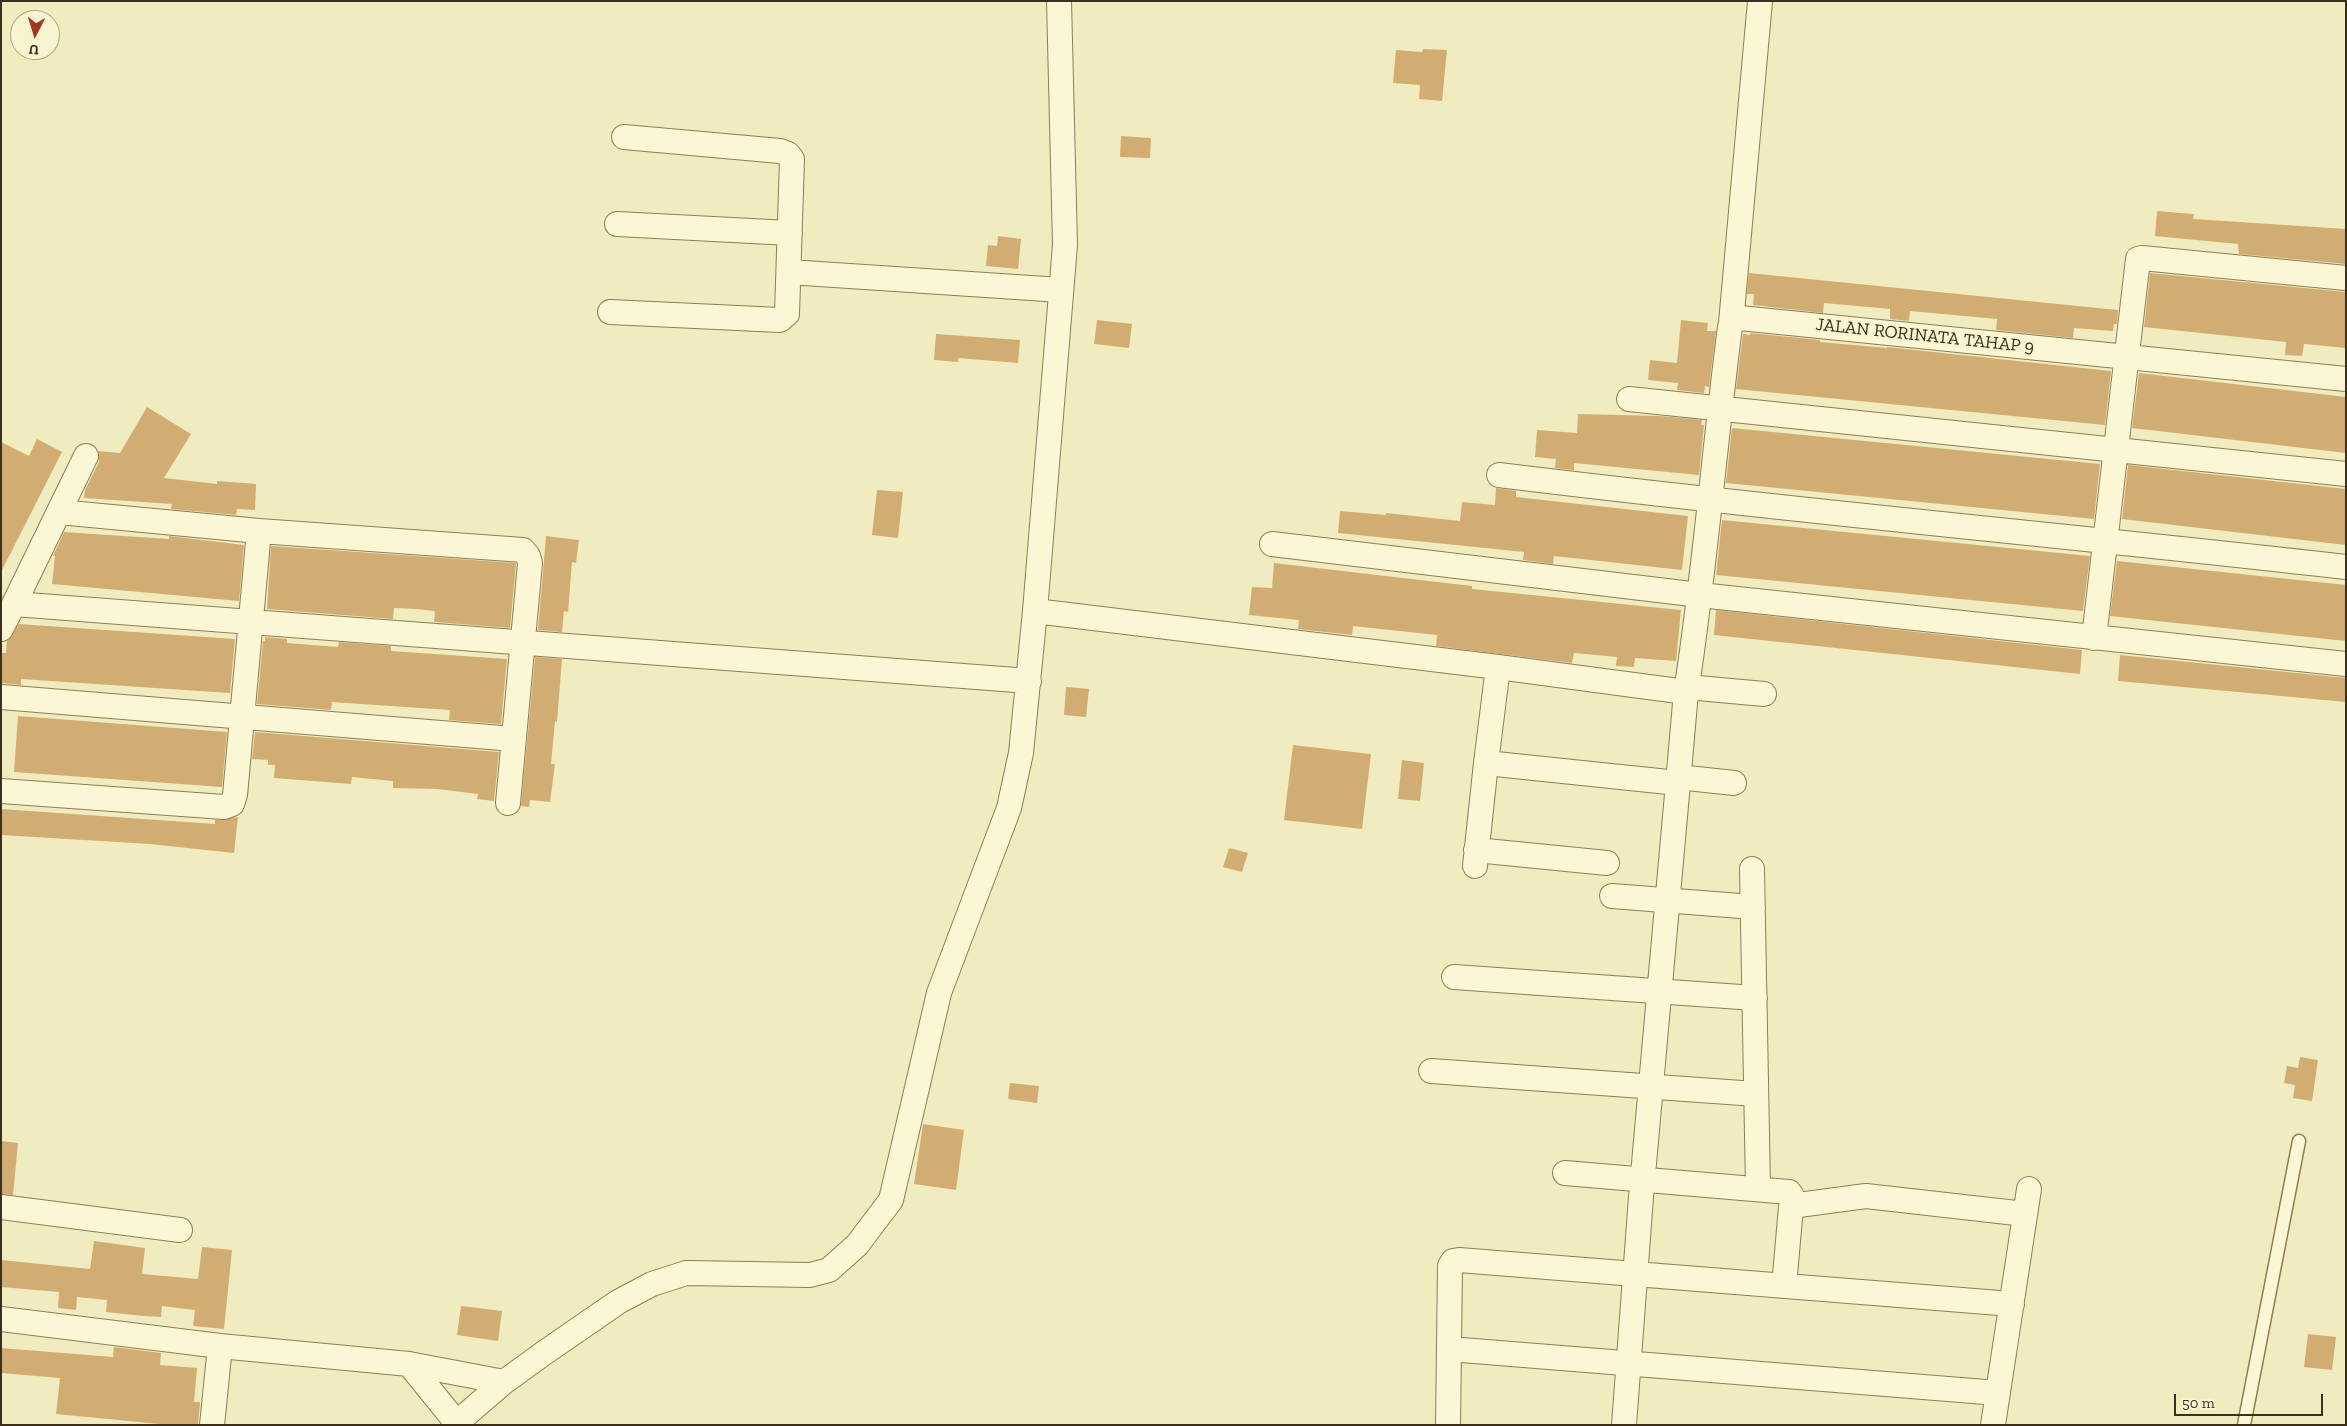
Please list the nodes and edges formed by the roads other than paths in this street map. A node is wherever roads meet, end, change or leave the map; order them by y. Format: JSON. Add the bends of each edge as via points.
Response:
{"nodes":[{"id":1,"x":1059,"y":1,"type":"edge"},
{"id":2,"x":1760,"y":1,"type":"edge"},
{"id":3,"x":624,"y":137,"type":"dead end"},
{"id":4,"x":617,"y":224,"type":"dead end"},
{"id":5,"x":790,"y":233,"type":"junction"},
{"id":6,"x":789,"y":272,"type":"junction"},
{"id":7,"x":2346,"y":278,"type":"edge"},
{"id":8,"x":1061,"y":290,"type":"junction"},
{"id":9,"x":610,"y":312,"type":"dead end"},
{"id":10,"x":1730,"y":325,"type":"junction"},
{"id":11,"x":2126,"y":356,"type":"junction"},
{"id":12,"x":2346,"y":379,"type":"edge"},
{"id":13,"x":1629,"y":399,"type":"dead end"},
{"id":14,"x":1719,"y":409,"type":"junction"},
{"id":15,"x":2114,"y":448,"type":"junction"},
{"id":16,"x":86,"y":456,"type":"dead end"},
{"id":17,"x":2346,"y":474,"type":"edge"},
{"id":18,"x":1499,"y":475,"type":"dead end"},
{"id":19,"x":1710,"y":501,"type":"junction"},
{"id":20,"x":59,"y":512,"type":"junction"},
{"id":21,"x":259,"y":531,"type":"junction"},
{"id":22,"x":2104,"y":539,"type":"junction"},
{"id":23,"x":1272,"y":544,"type":"dead end"},
{"id":24,"x":2346,"y":567,"type":"edge"},
{"id":25,"x":1700,"y":595,"type":"junction"},
{"id":26,"x":14,"y":604,"type":"junction"},
{"id":27,"x":1036,"y":611,"type":"junction"},
{"id":28,"x":249,"y":623,"type":"junction"},
{"id":29,"x":1,"y":629,"type":"edge"},
{"id":30,"x":2094,"y":638,"type":"junction"},
{"id":31,"x":522,"y":642,"type":"junction"},
{"id":32,"x":2346,"y":664,"type":"edge"},
{"id":33,"x":1498,"y":667,"type":"junction"},
{"id":34,"x":1029,"y":681,"type":"junction"},
{"id":35,"x":1686,"y":689,"type":"junction"},
{"id":36,"x":1764,"y":694,"type":"dead end"},
{"id":37,"x":1,"y":697,"type":"edge"},
{"id":38,"x":244,"y":717,"type":"junction"},
{"id":39,"x":514,"y":739,"type":"junction"},
{"id":40,"x":1486,"y":763,"type":"junction"},
{"id":41,"x":1678,"y":780,"type":"junction"},
{"id":42,"x":1734,"y":783,"type":"dead end"},
{"id":43,"x":1,"y":791,"type":"edge"},
{"id":44,"x":508,"y":803,"type":"dead end"},
{"id":45,"x":1607,"y":863,"type":"dead end"},
{"id":46,"x":1752,"y":869,"type":"dead end"},
{"id":47,"x":1612,"y":896,"type":"dead end"},
{"id":48,"x":1668,"y":901,"type":"junction"},
{"id":49,"x":1753,"y":907,"type":"junction"},
{"id":50,"x":1454,"y":976,"type":"dead end"},
{"id":51,"x":1659,"y":991,"type":"junction"},
{"id":52,"x":1755,"y":998,"type":"junction"},
{"id":53,"x":1432,"y":1071,"type":"dead end"},
{"id":54,"x":1651,"y":1086,"type":"junction"},
{"id":55,"x":1756,"y":1094,"type":"junction"},
{"id":56,"x":2299,"y":1141,"type":"dead end"},
{"id":57,"x":1565,"y":1173,"type":"dead end"},
{"id":58,"x":1643,"y":1179,"type":"junction"},
{"id":59,"x":1758,"y":1188,"type":"junction"},
{"id":60,"x":2029,"y":1189,"type":"dead end"},
{"id":61,"x":1791,"y":1206,"type":"junction"},
{"id":62,"x":1,"y":1207,"type":"edge"},
{"id":63,"x":2026,"y":1214,"type":"junction"},
{"id":64,"x":180,"y":1230,"type":"dead end"},
{"id":65,"x":1635,"y":1273,"type":"junction"},
{"id":66,"x":1784,"y":1286,"type":"junction"},
{"id":67,"x":2012,"y":1304,"type":"junction"},
{"id":68,"x":1,"y":1319,"type":"edge"},
{"id":69,"x":220,"y":1346,"type":"junction"},
{"id":70,"x":1449,"y":1349,"type":"junction"},
{"id":71,"x":409,"y":1364,"type":"junction"},
{"id":72,"x":1628,"y":1365,"type":"junction"},
{"id":73,"x":504,"y":1382,"type":"junction"},
{"id":74,"x":1998,"y":1393,"type":"junction"},
{"id":75,"x":455,"y":1424,"type":"edge"},
{"id":76,"x":212,"y":1425,"type":"edge"},
{"id":77,"x":1448,"y":1425,"type":"edge"},
{"id":78,"x":1624,"y":1425,"type":"edge"},
{"id":79,"x":1993,"y":1425,"type":"edge"},
{"id":80,"x":2244,"y":1425,"type":"edge"}],
"edges":[{"from":1,"to":8,"type":"street","via":[[1064,245]]},
{"from":2,"to":10,"type":"street"},
{"from":3,"to":5,"type":"street","via":[[788,154],[792,159]]},
{"from":4,"to":5,"type":"street"},
{"from":5,"to":6,"type":"street"},
{"from":6,"to":8,"type":"street"},
{"from":6,"to":9,"type":"street","via":[[787,314],[780,320]]},
{"from":7,"to":11,"type":"street","via":[[2138,259]]},
{"from":8,"to":27,"type":"street"},
{"from":10,"to":11,"type":"street","name":"JALAN RORINATA TAHAP 9","via":[[1734,319],[1740,318]]},
{"from":10,"to":14,"type":"street"},
{"from":11,"to":12,"type":"street","name":"JALAN RORINATA TAHAP 9"},
{"from":11,"to":15,"type":"street"},
{"from":13,"to":14,"type":"street"},
{"from":14,"to":15,"type":"street"},
{"from":14,"to":19,"type":"street"},
{"from":15,"to":17,"type":"street"},
{"from":15,"to":22,"type":"street"},
{"from":16,"to":20,"type":"street"},
{"from":18,"to":19,"type":"street"},
{"from":19,"to":22,"type":"street"},
{"from":19,"to":25,"type":"street"},
{"from":20,"to":21,"type":"street"},
{"from":20,"to":26,"type":"street"},
{"from":21,"to":28,"type":"street"},
{"from":21,"to":31,"type":"street","via":[[523,550],[530,563]]},
{"from":22,"to":24,"type":"street"},
{"from":22,"to":30,"type":"street"},
{"from":23,"to":25,"type":"street"},
{"from":25,"to":30,"type":"street"},
{"from":25,"to":35,"type":"street"},
{"from":26,"to":28,"type":"street"},
{"from":26,"to":29,"type":"street"},
{"from":27,"to":33,"type":"street"},
{"from":27,"to":34,"type":"street"},
{"from":28,"to":31,"type":"street"},
{"from":28,"to":38,"type":"street"},
{"from":30,"to":32,"type":"street"},
{"from":31,"to":34,"type":"street"},
{"from":31,"to":39,"type":"street"},
{"from":33,"to":35,"type":"street"},
{"from":33,"to":40,"type":"street"},
{"from":34,"to":73,"type":"street","via":[[1021,753],[1009,808],[938,993],[891,1200],[857,1246],[829,1270],[810,1276],[686,1273],[652,1284],[618,1302]]},
{"from":35,"to":36,"type":"street"},
{"from":35,"to":41,"type":"street"},
{"from":37,"to":38,"type":"street"},
{"from":38,"to":39,"type":"street"},
{"from":38,"to":43,"type":"street","via":[[236,795],[232,804],[224,807]]},
{"from":39,"to":44,"type":"street"},
{"from":40,"to":41,"type":"street"},
{"from":40,"to":45,"type":"street","via":[[1476,858]]},
{"from":41,"to":42,"type":"street"},
{"from":41,"to":48,"type":"street"},
{"from":46,"to":49,"type":"street"},
{"from":47,"to":48,"type":"street"},
{"from":48,"to":49,"type":"street"},
{"from":48,"to":51,"type":"street"},
{"from":49,"to":52,"type":"street"},
{"from":50,"to":51,"type":"street"},
{"from":51,"to":52,"type":"street"},
{"from":51,"to":54,"type":"street"},
{"from":52,"to":55,"type":"street"},
{"from":53,"to":54,"type":"street"},
{"from":54,"to":55,"type":"street"},
{"from":54,"to":58,"type":"street"},
{"from":55,"to":59,"type":"street"},
{"from":56,"to":80,"type":"lane"},
{"from":57,"to":58,"type":"street"},
{"from":58,"to":59,"type":"street"},
{"from":58,"to":65,"type":"street"},
{"from":59,"to":61,"type":"street","via":[[1789,1192]]},
{"from":60,"to":63,"type":"street"},
{"from":61,"to":63,"type":"street","via":[[1866,1196]]},
{"from":61,"to":66,"type":"street"},
{"from":62,"to":64,"type":"street"},
{"from":63,"to":67,"type":"street"},
{"from":65,"to":66,"type":"street"},
{"from":65,"to":70,"type":"street","via":[[1453,1261],[1450,1266]]},
{"from":65,"to":72,"type":"street"},
{"from":66,"to":67,"type":"street"},
{"from":67,"to":74,"type":"street"},
{"from":68,"to":69,"type":"street"},
{"from":69,"to":71,"type":"street"},
{"from":69,"to":76,"type":"street"},
{"from":70,"to":72,"type":"street"},
{"from":70,"to":77,"type":"street"},
{"from":71,"to":73,"type":"street"},
{"from":71,"to":75,"type":"street"},
{"from":72,"to":74,"type":"street"},
{"from":72,"to":78,"type":"street"},
{"from":73,"to":75,"type":"street"},
{"from":74,"to":79,"type":"street"}]}
